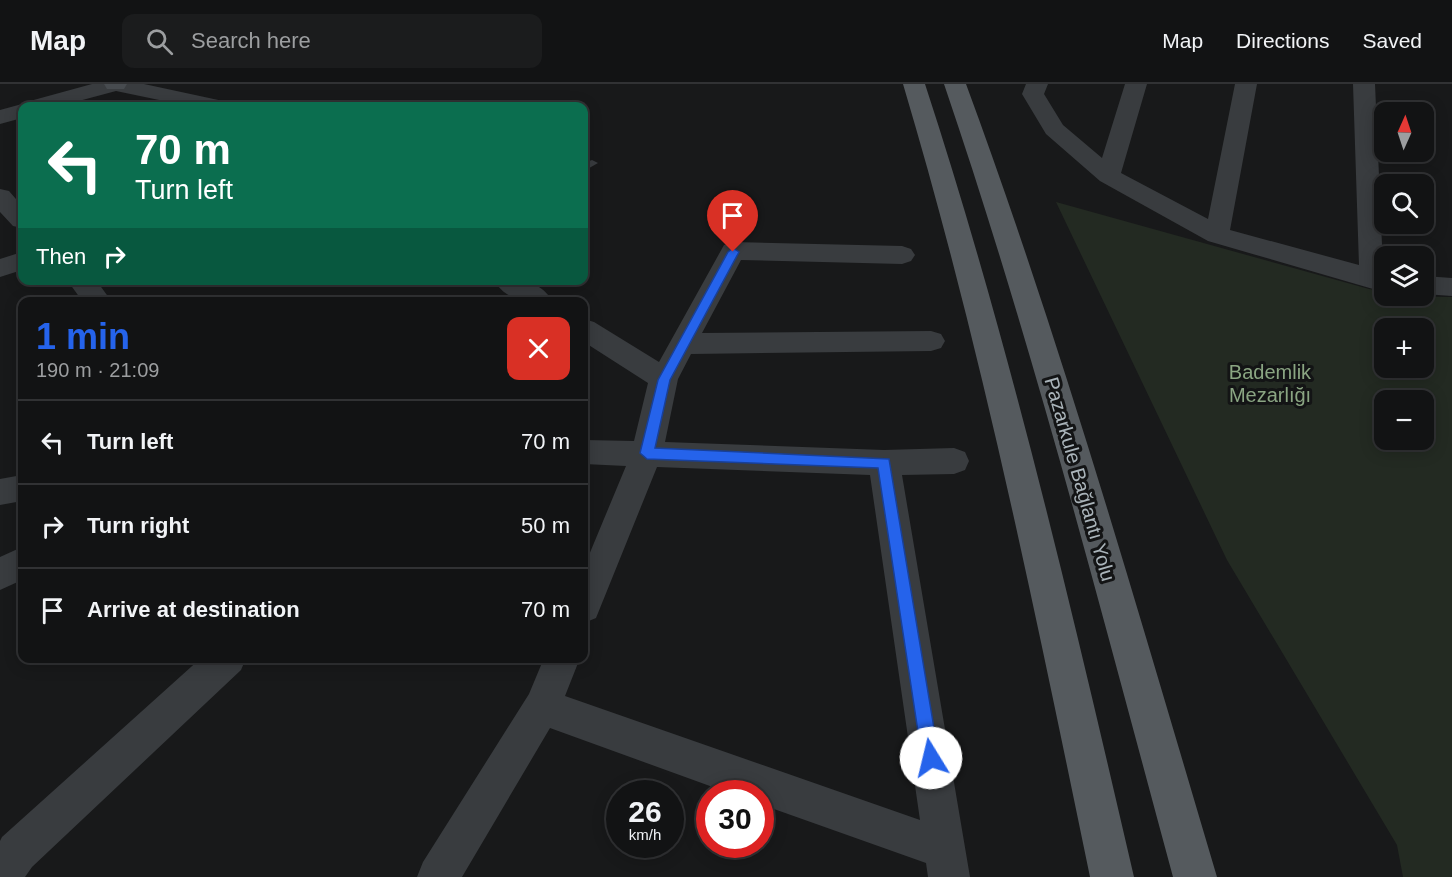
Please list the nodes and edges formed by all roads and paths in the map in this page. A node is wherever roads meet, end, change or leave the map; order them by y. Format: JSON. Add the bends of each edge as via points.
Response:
{"nodes":[{"id":1,"x":115,"y":84,"type":"edge"},
{"id":2,"x":914,"y":84,"type":"edge"},
{"id":3,"x":955,"y":84,"type":"edge"},
{"id":4,"x":1037,"y":84,"type":"edge"},
{"id":5,"x":1136,"y":84,"type":"edge"},
{"id":6,"x":1246,"y":84,"type":"edge"},
{"id":7,"x":1364,"y":84,"type":"edge"},
{"id":8,"x":52,"y":102,"type":"edge"},
{"id":9,"x":197,"y":102,"type":"edge"},
{"id":10,"x":18,"y":112,"type":"edge"},
{"id":11,"x":0,"y":117,"type":"edge"},
{"id":12,"x":1108,"y":176,"type":"junction"},
{"id":13,"x":0,"y":197,"type":"edge"},
{"id":14,"x":18,"y":216,"type":"edge"},
{"id":15,"x":1217,"y":235,"type":"junction"},
{"id":16,"x":1376,"y":246,"type":"edge"},
{"id":17,"x":902,"y":255,"type":"dead end"},
{"id":18,"x":18,"y":262,"type":"edge"},
{"id":19,"x":0,"y":268,"type":"edge"},
{"id":20,"x":1374,"y":279,"type":"edge"},
{"id":21,"x":84,"y":285,"type":"edge"},
{"id":22,"x":514,"y":285,"type":"edge"},
{"id":23,"x":1434,"y":286,"type":"edge"},
{"id":24,"x":1452,"y":287,"type":"edge"},
{"id":25,"x":95,"y":297,"type":"edge"},
{"id":26,"x":532,"y":297,"type":"edge"},
{"id":27,"x":588,"y":332,"type":"edge"},
{"id":28,"x":931,"y":341,"type":"dead end"},
{"id":29,"x":683,"y":344,"type":"junction"},
{"id":30,"x":664,"y":380,"type":"junction"},
{"id":31,"x":588,"y":452,"type":"edge"},
{"id":32,"x":647,"y":453,"type":"junction"},
{"id":33,"x":954,"y":461,"type":"dead end"},
{"id":34,"x":884,"y":463,"type":"junction"},
{"id":35,"x":18,"y":489,"type":"edge"},
{"id":36,"x":0,"y":492,"type":"edge"},
{"id":37,"x":18,"y":564,"type":"edge"},
{"id":38,"x":0,"y":575,"type":"edge"},
{"id":39,"x":588,"y":597,"type":"edge"},
{"id":40,"x":223,"y":663,"type":"edge"},
{"id":41,"x":560,"y":663,"type":"edge"},
{"id":42,"x":542,"y":707,"type":"junction"},
{"id":43,"x":6,"y":860,"type":"edge"},
{"id":44,"x":947,"y":863,"type":"edge"},
{"id":45,"x":438,"y":877,"type":"edge"},
{"id":46,"x":1112,"y":877,"type":"edge"},
{"id":47,"x":1195,"y":877,"type":"edge"}],
"edges":[{"from":1,"to":8,"type":"street"},
{"from":1,"to":9,"type":"street"},
{"from":2,"to":46,"type":"main road","via":[[948,188],[1005,405]]},
{"from":3,"to":47,"type":"main road","name":"Pazarkule Bağlantı Yolu","via":[[993,187],[1064,420]]},
{"from":4,"to":12,"type":"street","via":[[1033,94],[1054,129]]},
{"from":5,"to":12,"type":"street"},
{"from":6,"to":15,"type":"street"},
{"from":7,"to":16,"type":"street"},
{"from":10,"to":11,"type":"street"},
{"from":12,"to":15,"type":"street"},
{"from":13,"to":14,"type":"street"},
{"from":15,"to":20,"type":"street"},
{"from":17,"to":29,"type":"street","via":[[733,252]]},
{"from":18,"to":19,"type":"street"},
{"from":21,"to":25,"type":"street"},
{"from":22,"to":26,"type":"street"},
{"from":23,"to":24,"type":"street"},
{"from":27,"to":30,"type":"street"},
{"from":28,"to":29,"type":"street"},
{"from":29,"to":30,"type":"street"},
{"from":30,"to":32,"type":"street"},
{"from":31,"to":32,"type":"street"},
{"from":32,"to":34,"type":"street"},
{"from":32,"to":39,"type":"street"},
{"from":33,"to":34,"type":"street"},
{"from":34,"to":44,"type":"street"},
{"from":35,"to":36,"type":"street"},
{"from":37,"to":38,"type":"street"},
{"from":40,"to":43,"type":"street"},
{"from":41,"to":42,"type":"street"},
{"from":42,"to":44,"type":"street"},
{"from":42,"to":45,"type":"street"}]}
